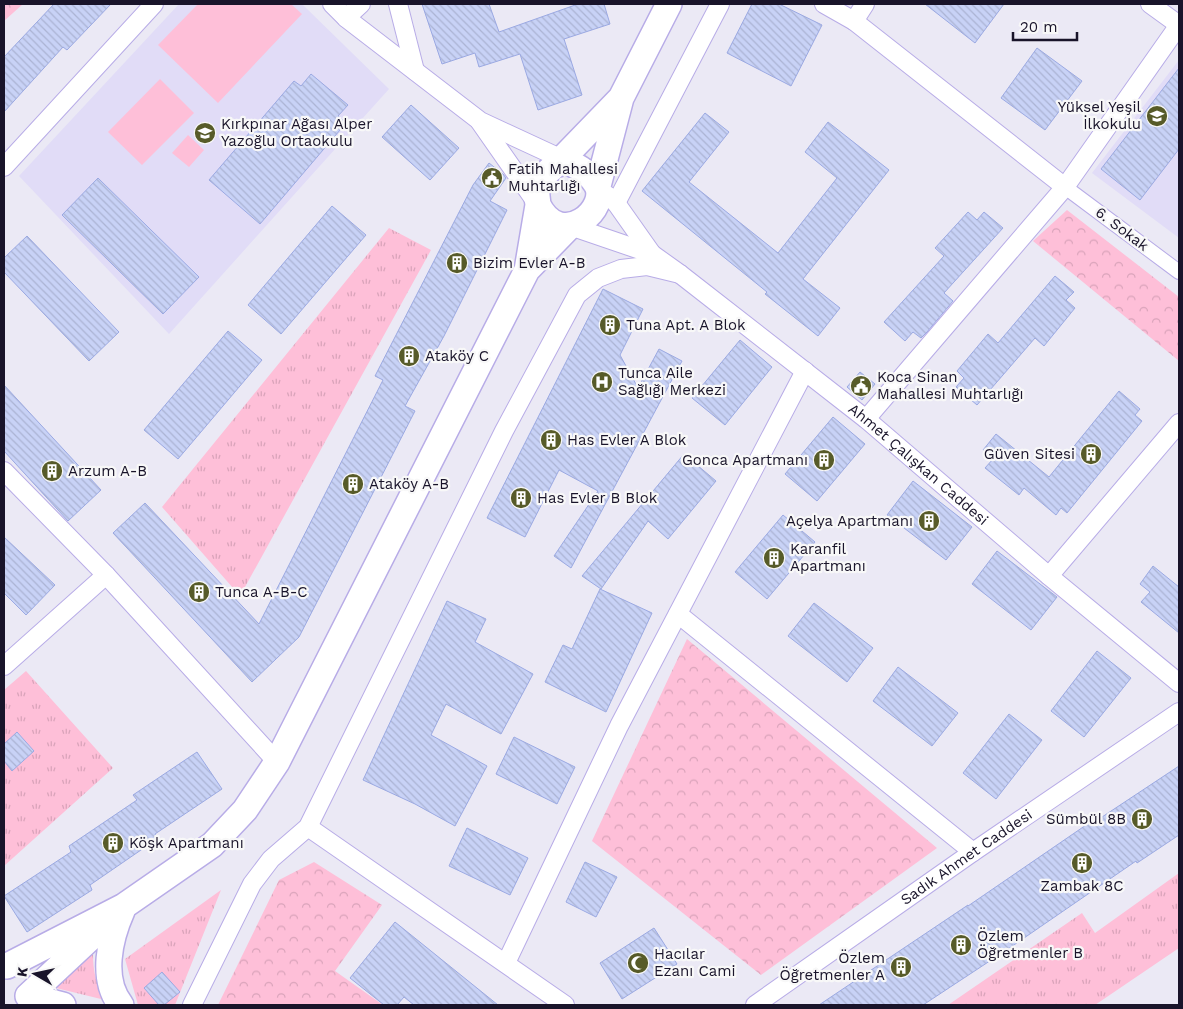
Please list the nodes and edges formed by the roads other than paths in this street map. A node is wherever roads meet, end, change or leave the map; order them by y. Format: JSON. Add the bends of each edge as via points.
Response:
{"nodes":[{"id":1,"x":154,"y":4,"type":"edge"},
{"id":2,"x":332,"y":4,"type":"edge"},
{"id":3,"x":360,"y":4,"type":"edge"},
{"id":4,"x":398,"y":4,"type":"edge"},
{"id":5,"x":668,"y":4,"type":"edge"},
{"id":6,"x":720,"y":4,"type":"edge"},
{"id":7,"x":824,"y":4,"type":"edge"},
{"id":8,"x":865,"y":4,"type":"edge"},
{"id":9,"x":1150,"y":4,"type":"edge"},
{"id":10,"x":346,"y":18,"type":"junction"},
{"id":11,"x":854,"y":21,"type":"junction"},
{"id":12,"x":1179,"y":25,"type":"edge"},
{"id":13,"x":415,"y":71,"type":"junction"},
{"id":14,"x":622,"y":98,"type":"junction"},
{"id":15,"x":480,"y":121,"type":"junction"},
{"id":16,"x":562,"y":159,"type":"junction"},
{"id":17,"x":4,"y":167,"type":"edge"},
{"id":18,"x":598,"y":186,"type":"junction"},
{"id":19,"x":1065,"y":187,"type":"junction"},
{"id":20,"x":616,"y":203,"type":"junction"},
{"id":21,"x":538,"y":205,"type":"junction"},
{"id":22,"x":570,"y":226,"type":"junction"},
{"id":23,"x":652,"y":254,"type":"junction"},
{"id":24,"x":527,"y":270,"type":"junction"},
{"id":25,"x":1179,"y":272,"type":"edge"},
{"id":26,"x":680,"y":274,"type":"junction"},
{"id":27,"x":804,"y":371,"type":"junction"},
{"id":28,"x":866,"y":419,"type":"junction"},
{"id":29,"x":1179,"y":423,"type":"edge"},
{"id":30,"x":4,"y":471,"type":"edge"},
{"id":31,"x":106,"y":575,"type":"junction"},
{"id":32,"x":1049,"y":576,"type":"junction"},
{"id":33,"x":678,"y":614,"type":"junction"},
{"id":34,"x":4,"y":666,"type":"edge"},
{"id":35,"x":1179,"y":683,"type":"edge"},
{"id":36,"x":1179,"y":712,"type":"edge"},
{"id":37,"x":277,"y":762,"type":"junction"},
{"id":38,"x":308,"y":827,"type":"junction"},
{"id":39,"x":973,"y":852,"type":"junction"},
{"id":40,"x":124,"y":906,"type":"junction"},
{"id":41,"x":506,"y":963,"type":"junction"},
{"id":42,"x":5,"y":966,"type":"edge"},
{"id":43,"x":28,"y":1000,"type":"edge"},
{"id":44,"x":63,"y":1005,"type":"edge"},
{"id":45,"x":121,"y":1005,"type":"edge"},
{"id":46,"x":192,"y":1005,"type":"edge"},
{"id":47,"x":566,"y":1005,"type":"edge"},
{"id":48,"x":755,"y":1005,"type":"edge"}],
"edges":[{"from":1,"to":17,"type":"street"},
{"from":2,"to":10,"type":"street"},
{"from":3,"to":10,"type":"street"},
{"from":4,"to":13,"type":"street"},
{"from":5,"to":14,"type":"main road"},
{"from":6,"to":20,"type":"street"},
{"from":7,"to":11,"type":"street"},
{"from":8,"to":11,"type":"street"},
{"from":9,"to":12,"type":"street"},
{"from":10,"to":13,"type":"street"},
{"from":11,"to":19,"type":"street"},
{"from":12,"to":19,"type":"street"},
{"from":13,"to":15,"type":"street"},
{"from":14,"to":16,"type":"main road"},
{"from":14,"to":18,"type":"main road"},
{"from":15,"to":16,"type":"street"},
{"from":15,"to":21,"type":"street"},
{"from":16,"to":18,"type":"main road","via":[[587,172]]},
{"from":16,"to":21,"type":"main road","via":[[536,187]]},
{"from":18,"to":20,"type":"street","name":"Ahmet Çalışkan Caddesi"},
{"from":18,"to":22,"type":"main road","via":[[598,199],[593,210],[579,223]]},
{"from":19,"to":25,"type":"street","name":"6. Sokak"},
{"from":19,"to":28,"type":"street"},
{"from":20,"to":23,"type":"street","name":"Ahmet Çalışkan Caddesi"},
{"from":21,"to":22,"type":"main road","via":[[543,216],[551,222]]},
{"from":21,"to":24,"type":"main road"},
{"from":22,"to":23,"type":"street","name":"Ahmet Çalışkan Caddesi"},
{"from":22,"to":24,"type":"main road"},
{"from":23,"to":26,"type":"street","name":"Ahmet Çalışkan Caddesi"},
{"from":24,"to":37,"type":"main road"},
{"from":26,"to":27,"type":"street","name":"Ahmet Çalışkan Caddesi"},
{"from":26,"to":38,"type":"street","via":[[647,266],[621,268],[598,278],[577,295],[504,431]]},
{"from":27,"to":28,"type":"street","name":"Ahmet Çalışkan Caddesi"},
{"from":27,"to":33,"type":"street"},
{"from":28,"to":32,"type":"street","name":"Ahmet Çalışkan Caddesi"},
{"from":29,"to":32,"type":"street"},
{"from":30,"to":31,"type":"street"},
{"from":31,"to":34,"type":"street"},
{"from":31,"to":37,"type":"street"},
{"from":32,"to":35,"type":"street","name":"Ahmet Çalışkan Caddesi"},
{"from":33,"to":39,"type":"street"},
{"from":33,"to":41,"type":"street","via":[[619,726]]},
{"from":36,"to":39,"type":"street","name":"Sadık Ahmet Caddesi"},
{"from":37,"to":40,"type":"main road","via":[[245,810],[212,845]]},
{"from":38,"to":41,"type":"street"},
{"from":38,"to":46,"type":"street","via":[[271,859],[252,884]]},
{"from":39,"to":48,"type":"street","name":"Sadık Ahmet Caddesi"},
{"from":40,"to":42,"type":"main road"},
{"from":40,"to":43,"type":"main road"},
{"from":40,"to":45,"type":"main road","via":[[112,935],[109,955],[111,980]]},
{"from":41,"to":47,"type":"street"},
{"from":42,"to":43,"type":"main road","via":[[20,979]]},
{"from":43,"to":44,"type":"main road"}]}
